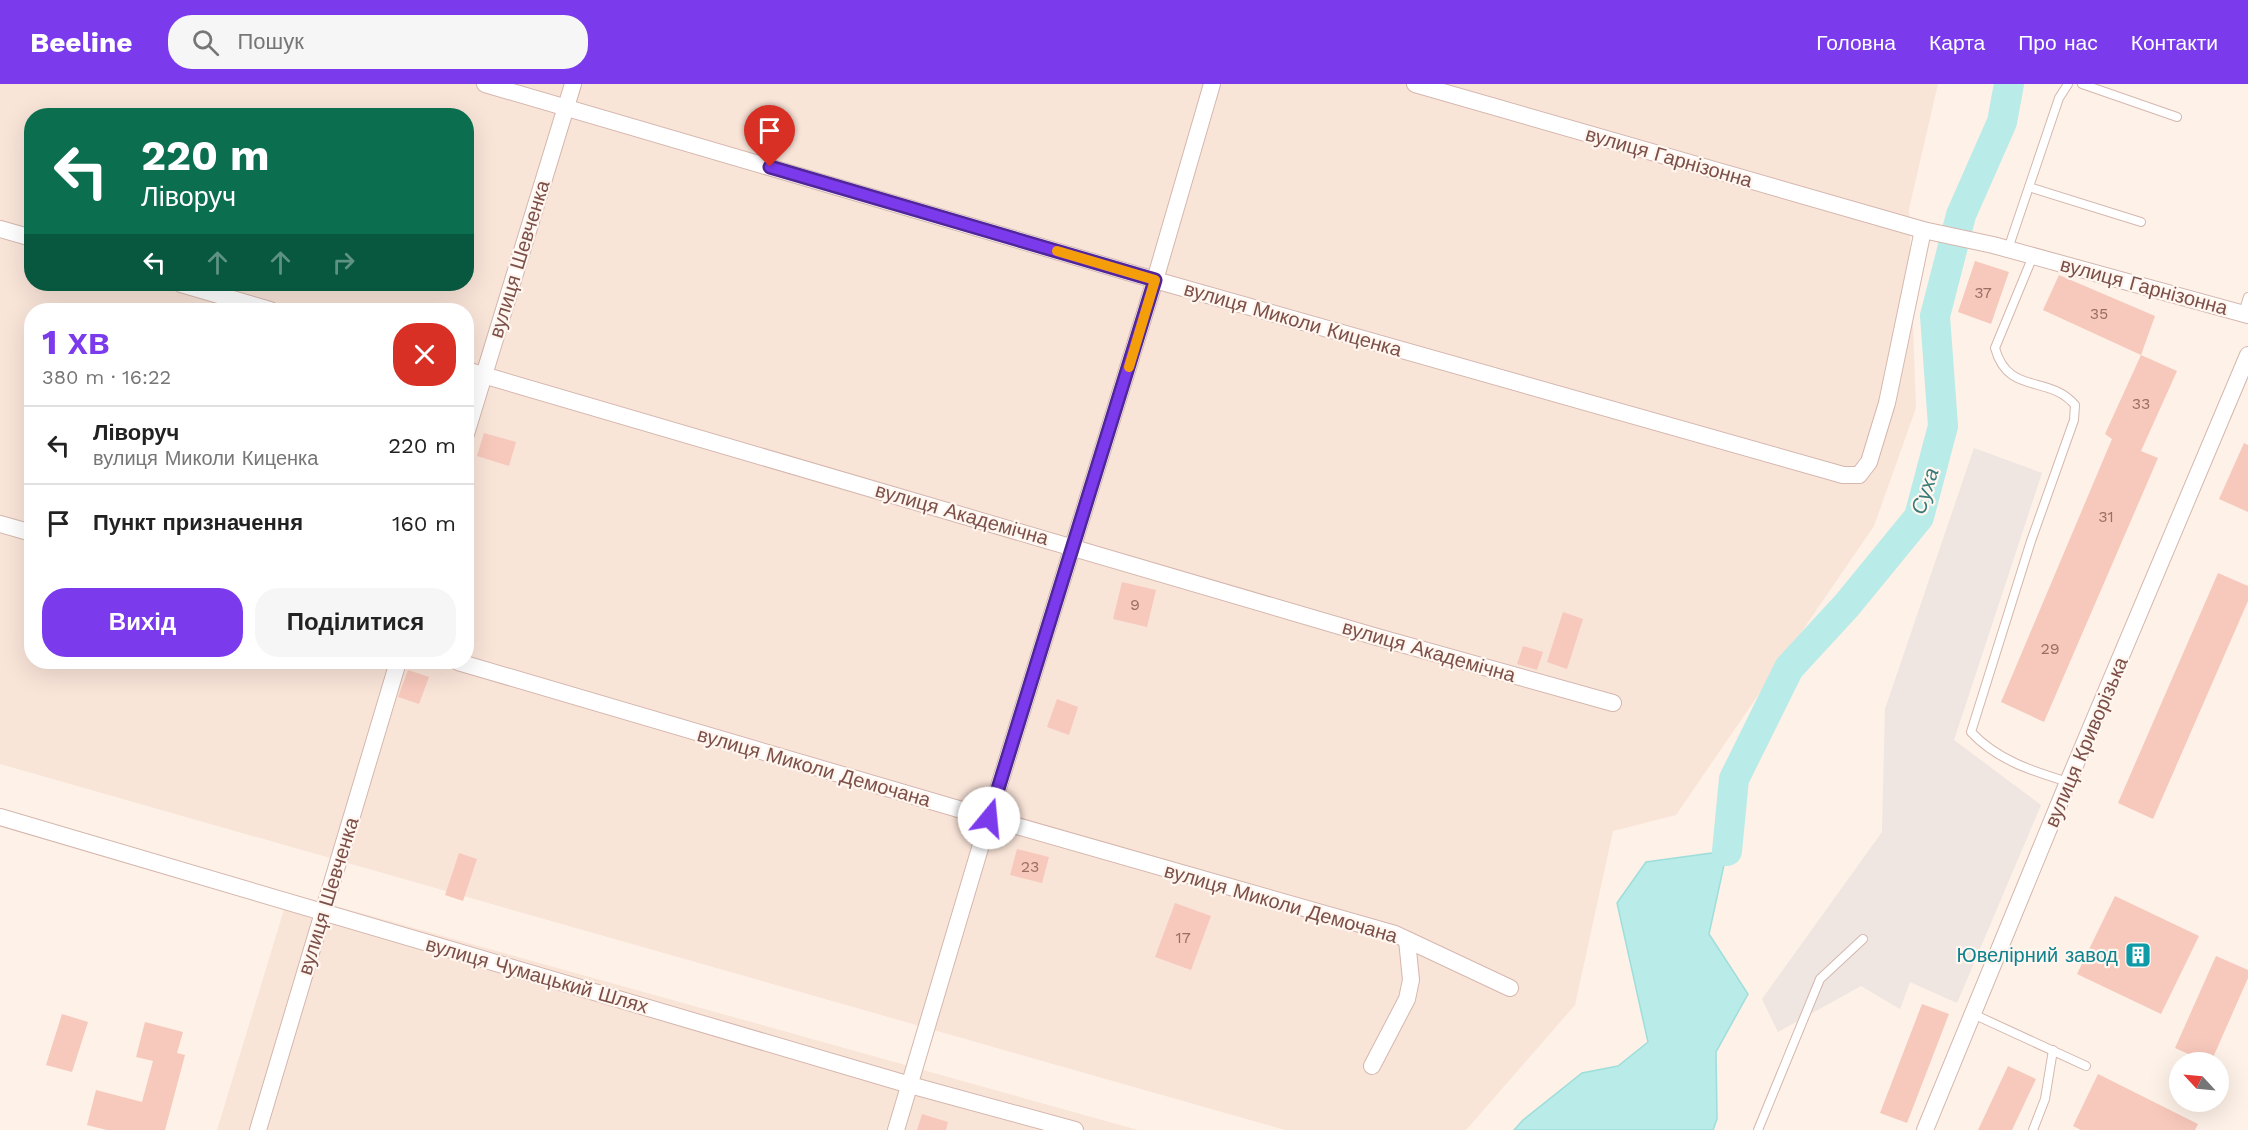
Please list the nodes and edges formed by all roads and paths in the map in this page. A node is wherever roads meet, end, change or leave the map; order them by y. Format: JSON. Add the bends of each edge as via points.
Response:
{"nodes":[{"id":1,"x":485,"y":84,"type":"edge"},
{"id":2,"x":573,"y":84,"type":"edge"},
{"id":3,"x":1212,"y":84,"type":"edge"},
{"id":4,"x":1415,"y":84,"type":"edge"},
{"id":5,"x":2068,"y":84,"type":"edge"},
{"id":6,"x":2082,"y":84,"type":"edge"},
{"id":7,"x":565,"y":108,"type":"junction"},
{"id":8,"x":2177,"y":117,"type":"dead end"},
{"id":9,"x":2029,"y":187,"type":"junction"},
{"id":10,"x":2141,"y":222,"type":"dead end"},
{"id":11,"x":0,"y":229,"type":"edge"},
{"id":12,"x":1923,"y":230,"type":"junction"},
{"id":13,"x":24,"y":236,"type":"edge"},
{"id":14,"x":2008,"y":249,"type":"junction"},
{"id":15,"x":2033,"y":256,"type":"junction"},
{"id":16,"x":1155,"y":280,"type":"junction"},
{"id":17,"x":205,"y":291,"type":"edge"},
{"id":18,"x":246,"y":303,"type":"edge"},
{"id":19,"x":2246,"y":308,"type":"edge"},
{"id":20,"x":2248,"y":355,"type":"edge"},
{"id":21,"x":474,"y":372,"type":"edge"},
{"id":22,"x":484,"y":375,"type":"junction"},
{"id":23,"x":474,"y":408,"type":"edge"},
{"id":24,"x":0,"y":524,"type":"edge"},
{"id":25,"x":24,"y":531,"type":"edge"},
{"id":26,"x":1074,"y":546,"type":"junction"},
{"id":27,"x":474,"y":667,"type":"edge"},
{"id":28,"x":396,"y":669,"type":"edge"},
{"id":29,"x":1613,"y":703,"type":"dead end"},
{"id":30,"x":2068,"y":782,"type":"junction"},
{"id":31,"x":0,"y":817,"type":"edge"},
{"id":32,"x":989,"y":818,"type":"junction"},
{"id":33,"x":324,"y":912,"type":"junction"},
{"id":34,"x":1863,"y":939,"type":"dead end"},
{"id":35,"x":1407,"y":940,"type":"junction"},
{"id":36,"x":1510,"y":988,"type":"dead end"},
{"id":37,"x":1973,"y":1014,"type":"junction"},
{"id":38,"x":2053,"y":1050,"type":"junction"},
{"id":39,"x":1372,"y":1066,"type":"dead end"},
{"id":40,"x":2086,"y":1066,"type":"dead end"},
{"id":41,"x":910,"y":1085,"type":"junction"},
{"id":42,"x":258,"y":1130,"type":"edge"},
{"id":43,"x":896,"y":1130,"type":"edge"},
{"id":44,"x":1075,"y":1130,"type":"edge"},
{"id":45,"x":1758,"y":1130,"type":"edge"},
{"id":46,"x":1925,"y":1130,"type":"edge"},
{"id":47,"x":2033,"y":1130,"type":"edge"}],
"edges":[{"from":1,"to":7,"type":"street","name":"вулиця Миколи Киценка"},
{"from":2,"to":7,"type":"street","name":"вулиця Шевченка"},
{"from":3,"to":16,"type":"street"},
{"from":4,"to":12,"type":"street","name":"вулиця Гарнізонна"},
{"from":5,"to":9,"type":"lane","via":[[2059,98]]},
{"from":6,"to":8,"type":"lane"},
{"from":7,"to":16,"type":"street","name":"вулиця Миколи Киценка"},
{"from":7,"to":22,"type":"street","name":"вулиця Шевченка"},
{"from":9,"to":10,"type":"lane"},
{"from":9,"to":14,"type":"lane"},
{"from":11,"to":13,"type":"street"},
{"from":12,"to":14,"type":"street","name":"вулиця Гарнізонна"},
{"from":12,"to":16,"type":"street","name":"вулиця Миколи Киценка","via":[[1887,403],[1869,462],[1859,475],[1843,475],[1746,449]]},
{"from":14,"to":15,"type":"street","name":"вулиця Гарнізонна"},
{"from":15,"to":19,"type":"street","name":"вулиця Гарнізонна"},
{"from":15,"to":30,"type":"lane","via":[[1995,348],[2009,375],[2066,394],[2075,405],[2074,420],[1971,732],[2021,768]]},
{"from":16,"to":26,"type":"street"},
{"from":17,"to":18,"type":"street"},
{"from":20,"to":30,"type":"street","name":"вулиця Криворізька"},
{"from":21,"to":22,"type":"street","name":"вулиця Академічна"},
{"from":22,"to":23,"type":"street","name":"вулиця Шевченка"},
{"from":22,"to":26,"type":"street","name":"вулиця Академічна"},
{"from":24,"to":25,"type":"street"},
{"from":26,"to":29,"type":"street","name":"вулиця Академічна"},
{"from":26,"to":32,"type":"street"},
{"from":27,"to":32,"type":"street","name":"вулиця Миколи Демочана"},
{"from":28,"to":33,"type":"street","name":"вулиця Шевченка"},
{"from":30,"to":37,"type":"street","name":"вулиця Криворізька"},
{"from":31,"to":33,"type":"street","name":"вулиця Чумацький Шлях"},
{"from":32,"to":35,"type":"street","name":"вулиця Миколи Демочана"},
{"from":32,"to":41,"type":"street"},
{"from":33,"to":41,"type":"street","name":"вулиця Чумацький Шлях"},
{"from":33,"to":42,"type":"street","name":"вулиця Шевченка"},
{"from":34,"to":45,"type":"lane","via":[[1820,979]]},
{"from":35,"to":36,"type":"street","name":"вулиця Миколи Демочана"},
{"from":35,"to":39,"type":"street","via":[[1411,980],[1407,999]]},
{"from":37,"to":38,"type":"lane"},
{"from":37,"to":46,"type":"street","name":"вулиця Криворізька"},
{"from":38,"to":40,"type":"lane"},
{"from":38,"to":47,"type":"lane","via":[[2045,1099]]},
{"from":41,"to":43,"type":"street"},
{"from":41,"to":44,"type":"street","name":"вулиця Чумацький Шлях"}]}
